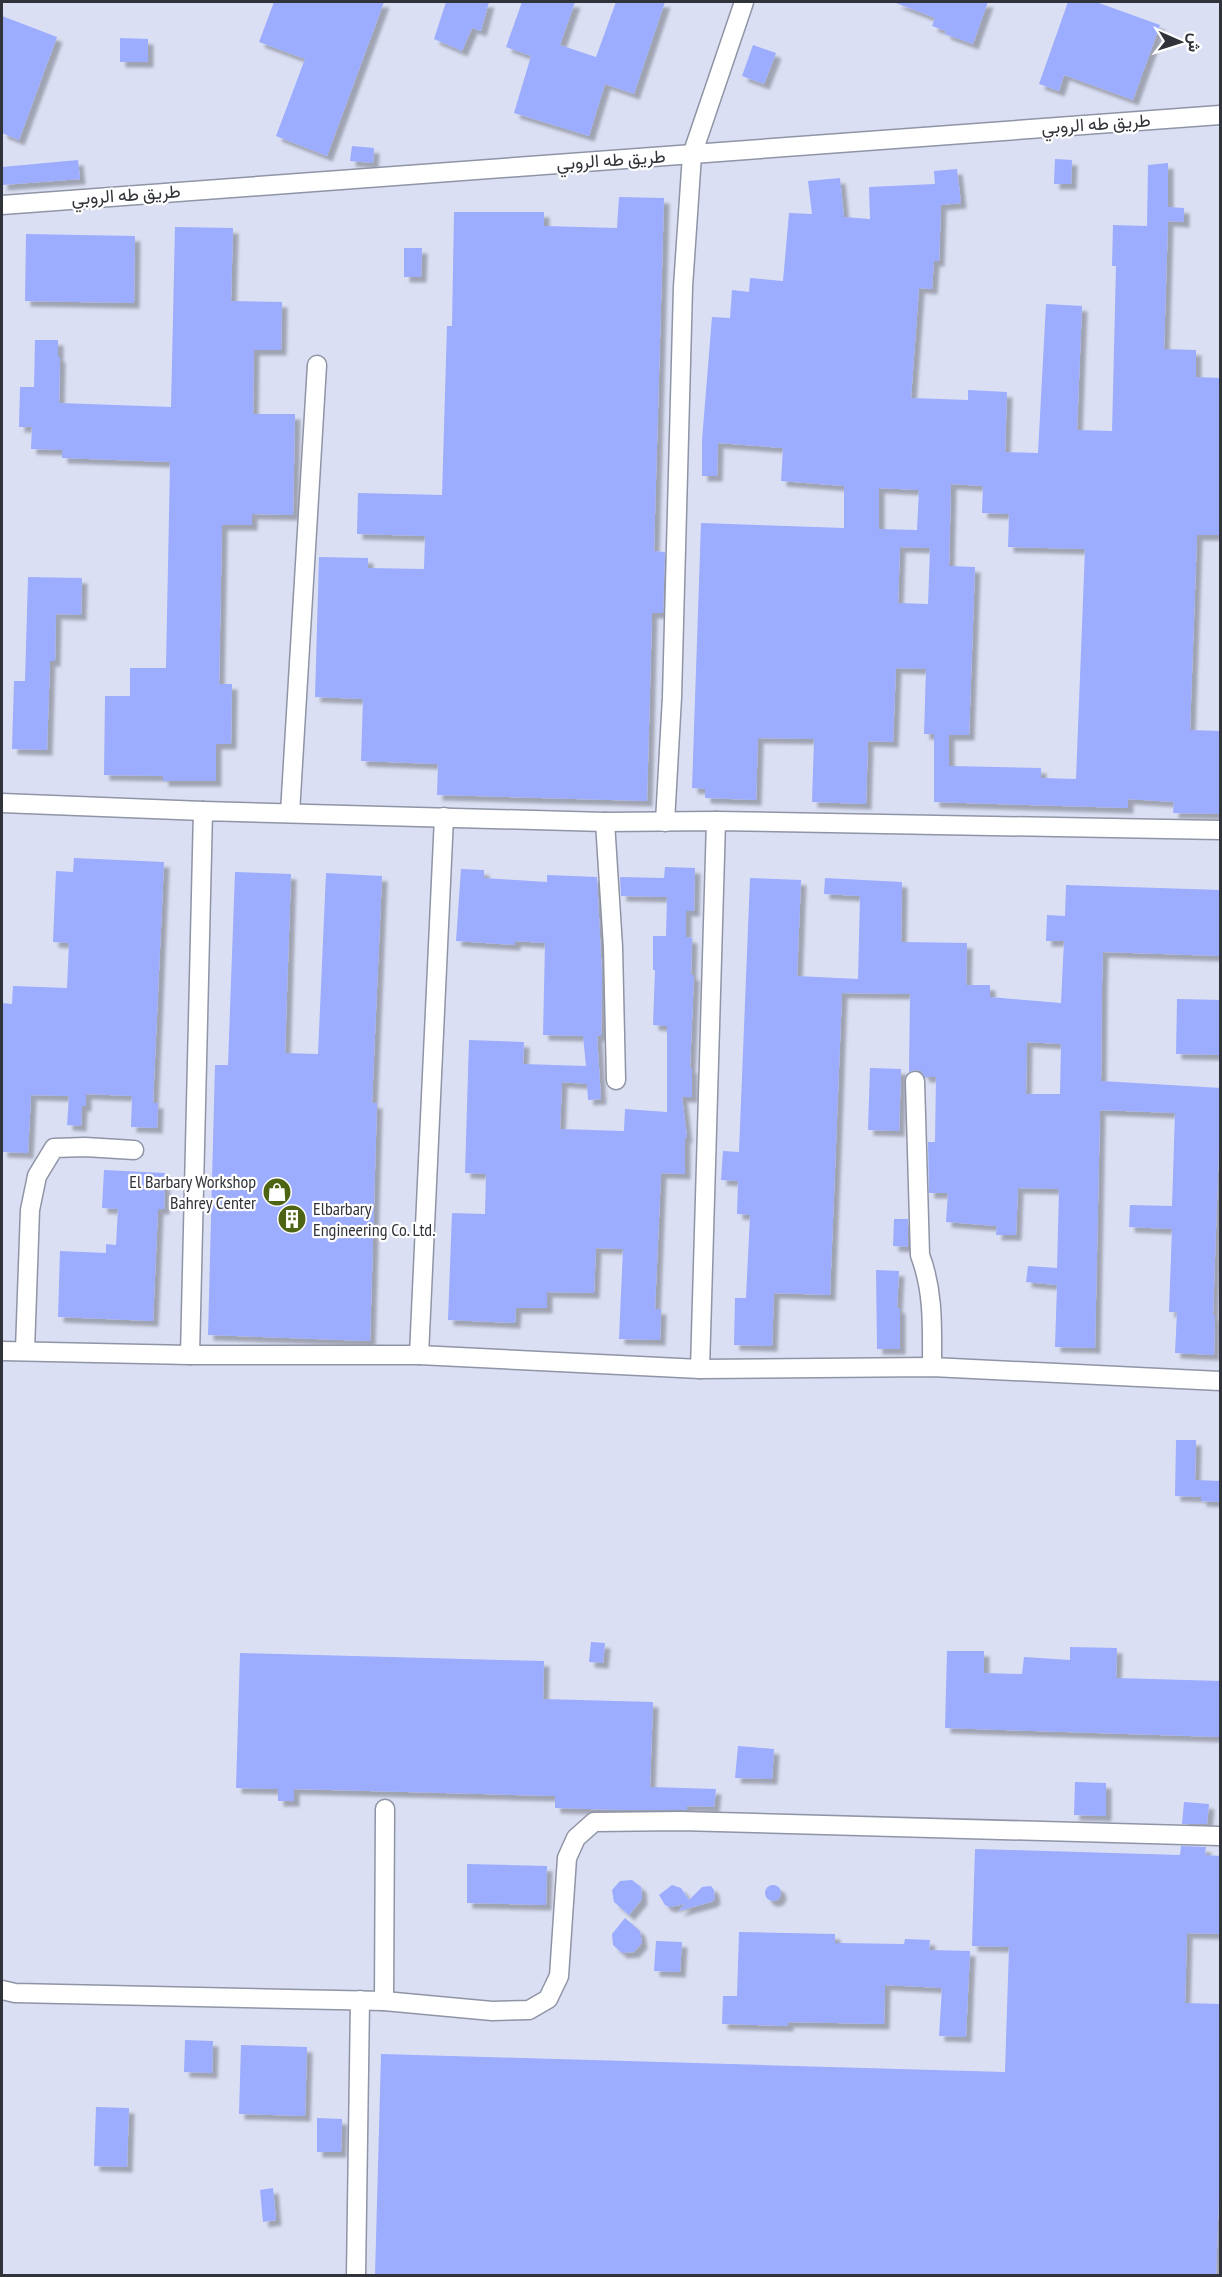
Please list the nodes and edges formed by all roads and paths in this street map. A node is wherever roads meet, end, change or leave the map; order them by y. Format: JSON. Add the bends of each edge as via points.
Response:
{"nodes":[{"id":1,"x":744,"y":2,"type":"edge"},
{"id":2,"x":1221,"y":115,"type":"edge"},
{"id":3,"x":692,"y":154,"type":"junction"},
{"id":4,"x":2,"y":205,"type":"edge"},
{"id":5,"x":317,"y":364,"type":"dead end"},
{"id":6,"x":2,"y":803,"type":"edge"},
{"id":7,"x":203,"y":811,"type":"junction"},
{"id":8,"x":290,"y":813,"type":"junction"},
{"id":9,"x":444,"y":817,"type":"junction"},
{"id":10,"x":716,"y":821,"type":"junction"},
{"id":11,"x":605,"y":822,"type":"junction"},
{"id":12,"x":665,"y":822,"type":"junction"},
{"id":13,"x":1221,"y":830,"type":"edge"},
{"id":14,"x":616,"y":1080,"type":"dead end"},
{"id":15,"x":915,"y":1081,"type":"dead end"},
{"id":16,"x":134,"y":1150,"type":"dead end"},
{"id":17,"x":25,"y":1350,"type":"junction"},
{"id":18,"x":2,"y":1351,"type":"edge"},
{"id":19,"x":419,"y":1354,"type":"junction"},
{"id":20,"x":190,"y":1355,"type":"junction"},
{"id":21,"x":932,"y":1367,"type":"junction"},
{"id":22,"x":700,"y":1369,"type":"junction"},
{"id":23,"x":1221,"y":1381,"type":"edge"},
{"id":24,"x":385,"y":1809,"type":"dead end"},
{"id":25,"x":1221,"y":1836,"type":"edge"},
{"id":26,"x":2,"y":1990,"type":"edge"},
{"id":27,"x":360,"y":2000,"type":"junction"},
{"id":28,"x":384,"y":2001,"type":"junction"},
{"id":29,"x":356,"y":2276,"type":"edge"}],
"edges":[{"from":1,"to":3,"type":"street"},
{"from":2,"to":3,"type":"street","name":"طريق طه الروبي"},
{"from":3,"to":4,"type":"street","name":"طريق طه الروبي"},
{"from":3,"to":12,"type":"street","via":[[683,287]]},
{"from":5,"to":8,"type":"street"},
{"from":6,"to":7,"type":"street"},
{"from":7,"to":8,"type":"street"},
{"from":7,"to":20,"type":"street"},
{"from":8,"to":9,"type":"street"},
{"from":9,"to":11,"type":"street"},
{"from":9,"to":19,"type":"street"},
{"from":10,"to":12,"type":"street"},
{"from":10,"to":13,"type":"street"},
{"from":10,"to":22,"type":"street"},
{"from":11,"to":12,"type":"street"},
{"from":11,"to":14,"type":"street"},
{"from":15,"to":21,"type":"street","via":[[920,1255],[931,1297]]},
{"from":16,"to":17,"type":"street","via":[[54,1148],[38,1176],[30,1220]]},
{"from":17,"to":18,"type":"street"},
{"from":17,"to":20,"type":"street"},
{"from":19,"to":20,"type":"street"},
{"from":19,"to":22,"type":"street"},
{"from":21,"to":22,"type":"street"},
{"from":21,"to":23,"type":"street"},
{"from":24,"to":28,"type":"street"},
{"from":25,"to":28,"type":"street","via":[[594,1822],[576,1838],[567,1857],[559,1976],[548,1999],[529,2010],[492,2011]]},
{"from":26,"to":27,"type":"street"},
{"from":27,"to":28,"type":"street"},
{"from":27,"to":29,"type":"street"}]}
